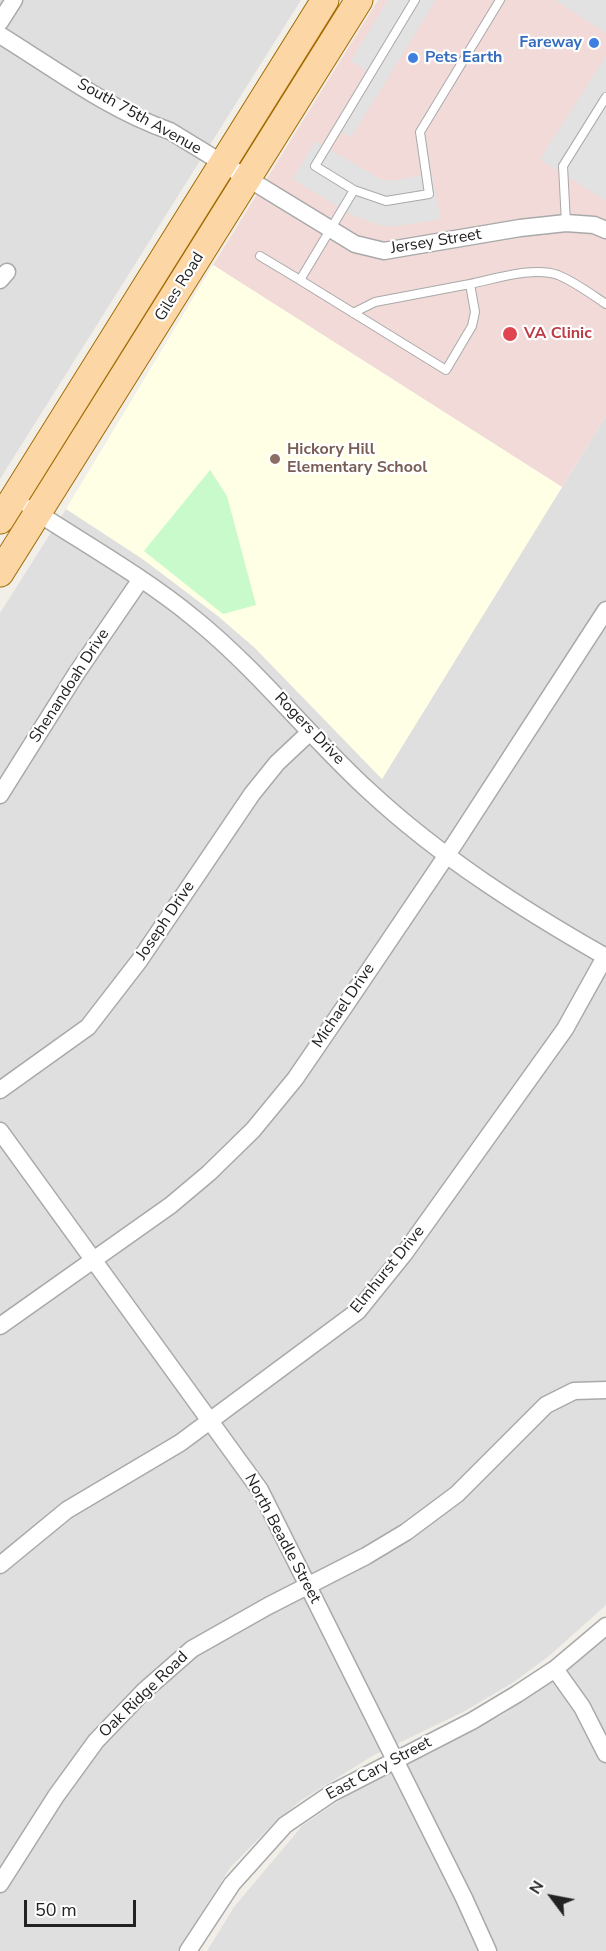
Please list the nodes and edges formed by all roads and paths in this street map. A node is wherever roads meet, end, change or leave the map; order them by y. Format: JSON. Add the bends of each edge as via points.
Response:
{"nodes":[{"id":1,"x":14,"y":0,"type":"edge"},
{"id":2,"x":325,"y":0,"type":"edge"},
{"id":3,"x":359,"y":0,"type":"edge"},
{"id":4,"x":415,"y":0,"type":"edge"},
{"id":5,"x":500,"y":0,"type":"edge"},
{"id":6,"x":0,"y":22,"type":"edge"},
{"id":7,"x":0,"y":35,"type":"edge"},
{"id":8,"x":606,"y":97,"type":"edge"},
{"id":9,"x":223,"y":164,"type":"junction"},
{"id":10,"x":248,"y":179,"type":"junction"},
{"id":11,"x":354,"y":190,"type":"junction"},
{"id":12,"x":566,"y":223,"type":"junction"},
{"id":13,"x":329,"y":230,"type":"junction"},
{"id":14,"x":606,"y":230,"type":"edge"},
{"id":15,"x":260,"y":256,"type":"dead end"},
{"id":16,"x":300,"y":280,"type":"junction"},
{"id":17,"x":470,"y":284,"type":"junction"},
{"id":18,"x":606,"y":304,"type":"edge"},
{"id":19,"x":353,"y":313,"type":"junction"},
{"id":20,"x":7,"y":509,"type":"edge"},
{"id":21,"x":38,"y":513,"type":"junction"},
{"id":22,"x":0,"y":573,"type":"edge"},
{"id":23,"x":141,"y":579,"type":"junction"},
{"id":24,"x":606,"y":609,"type":"edge"},
{"id":25,"x":310,"y":732,"type":"junction"},
{"id":26,"x":0,"y":795,"type":"edge"},
{"id":27,"x":446,"y":856,"type":"junction"},
{"id":28,"x":606,"y":957,"type":"edge"},
{"id":29,"x":0,"y":1090,"type":"edge"},
{"id":30,"x":0,"y":1131,"type":"edge"},
{"id":31,"x":93,"y":1259,"type":"junction"},
{"id":32,"x":0,"y":1326,"type":"edge"},
{"id":33,"x":606,"y":1390,"type":"edge"},
{"id":34,"x":210,"y":1421,"type":"junction"},
{"id":35,"x":0,"y":1564,"type":"edge"},
{"id":36,"x":308,"y":1586,"type":"junction"},
{"id":37,"x":606,"y":1626,"type":"edge"},
{"id":38,"x":555,"y":1669,"type":"junction"},
{"id":39,"x":606,"y":1754,"type":"edge"},
{"id":40,"x":394,"y":1760,"type":"junction"},
{"id":41,"x":0,"y":1884,"type":"edge"},
{"id":42,"x":188,"y":1951,"type":"edge"},
{"id":43,"x":488,"y":1951,"type":"edge"}],
"edges":[{"from":1,"to":6,"type":"street"},
{"from":2,"to":9,"type":"main road","name":"Giles Road"},
{"from":3,"to":10,"type":"main road","name":"Giles Road"},
{"from":4,"to":11,"type":"lane","via":[[315,166]]},
{"from":5,"to":11,"type":"lane","via":[[420,132],[429,195],[386,201]]},
{"from":7,"to":9,"type":"street","name":"South 75th Avenue","via":[[114,106],[170,131]]},
{"from":8,"to":12,"type":"lane","via":[[563,166]]},
{"from":9,"to":10,"type":"street","name":"South 75th Avenue"},
{"from":9,"to":20,"type":"main road","name":"Giles Road"},
{"from":10,"to":13,"type":"street","name":"Jersey Street"},
{"from":10,"to":21,"type":"main road","name":"Giles Road"},
{"from":11,"to":13,"type":"lane"},
{"from":12,"to":13,"type":"street","name":"Jersey Street","via":[[384,250],[355,244]]},
{"from":12,"to":14,"type":"street","name":"Jersey Street"},
{"from":13,"to":16,"type":"lane"},
{"from":15,"to":16,"type":"lane"},
{"from":16,"to":19,"type":"lane"},
{"from":17,"to":18,"type":"lane","via":[[550,273]]},
{"from":17,"to":19,"type":"lane","via":[[375,302]]},
{"from":17,"to":19,"type":"lane","via":[[475,312],[472,326],[446,370]]},
{"from":20,"to":21,"type":"street","name":"Rogers Drive"},
{"from":21,"to":22,"type":"main road","name":"Giles Road"},
{"from":21,"to":23,"type":"street","name":"Rogers Drive"},
{"from":23,"to":25,"type":"street","name":"Rogers Drive","via":[[242,659]]},
{"from":23,"to":26,"type":"street","name":"Shenandoah Drive"},
{"from":24,"to":27,"type":"street","name":"Michael Drive"},
{"from":25,"to":27,"type":"street","name":"Rogers Drive","via":[[367,790]]},
{"from":25,"to":29,"type":"street","name":"Joseph Drive","via":[[252,794],[139,961],[88,1027]]},
{"from":27,"to":28,"type":"street","name":"Rogers Drive"},
{"from":27,"to":31,"type":"street","name":"Michael Drive","via":[[295,1079],[253,1130],[171,1204]]},
{"from":28,"to":34,"type":"street","name":"Elmhurst Drive","via":[[565,1029],[371,1296],[347,1321]]},
{"from":30,"to":31,"type":"street","name":"North Beadle Street"},
{"from":31,"to":32,"type":"street","name":"Michael Drive"},
{"from":31,"to":34,"type":"street","name":"North Beadle Street"},
{"from":33,"to":36,"type":"street","name":"Oak Ridge Road","via":[[574,1391],[546,1405],[458,1494],[406,1532]]},
{"from":34,"to":35,"type":"street","name":"Elmhurst Drive","via":[[67,1510]]},
{"from":34,"to":36,"type":"street","name":"North Beadle Street","via":[[260,1490]]},
{"from":36,"to":40,"type":"street","name":"North Beadle Street"},
{"from":36,"to":41,"type":"street","name":"Oak Ridge Road","via":[[192,1649],[144,1691],[96,1741]]},
{"from":37,"to":38,"type":"street","name":"East Cary Street"},
{"from":38,"to":39,"type":"street","via":[[582,1707]]},
{"from":38,"to":40,"type":"street","name":"East Cary Street","via":[[472,1721]]},
{"from":40,"to":42,"type":"street","name":"East Cary Street","via":[[332,1792],[285,1825],[232,1884]]},
{"from":40,"to":43,"type":"street","name":"North Beadle Street"}]}
